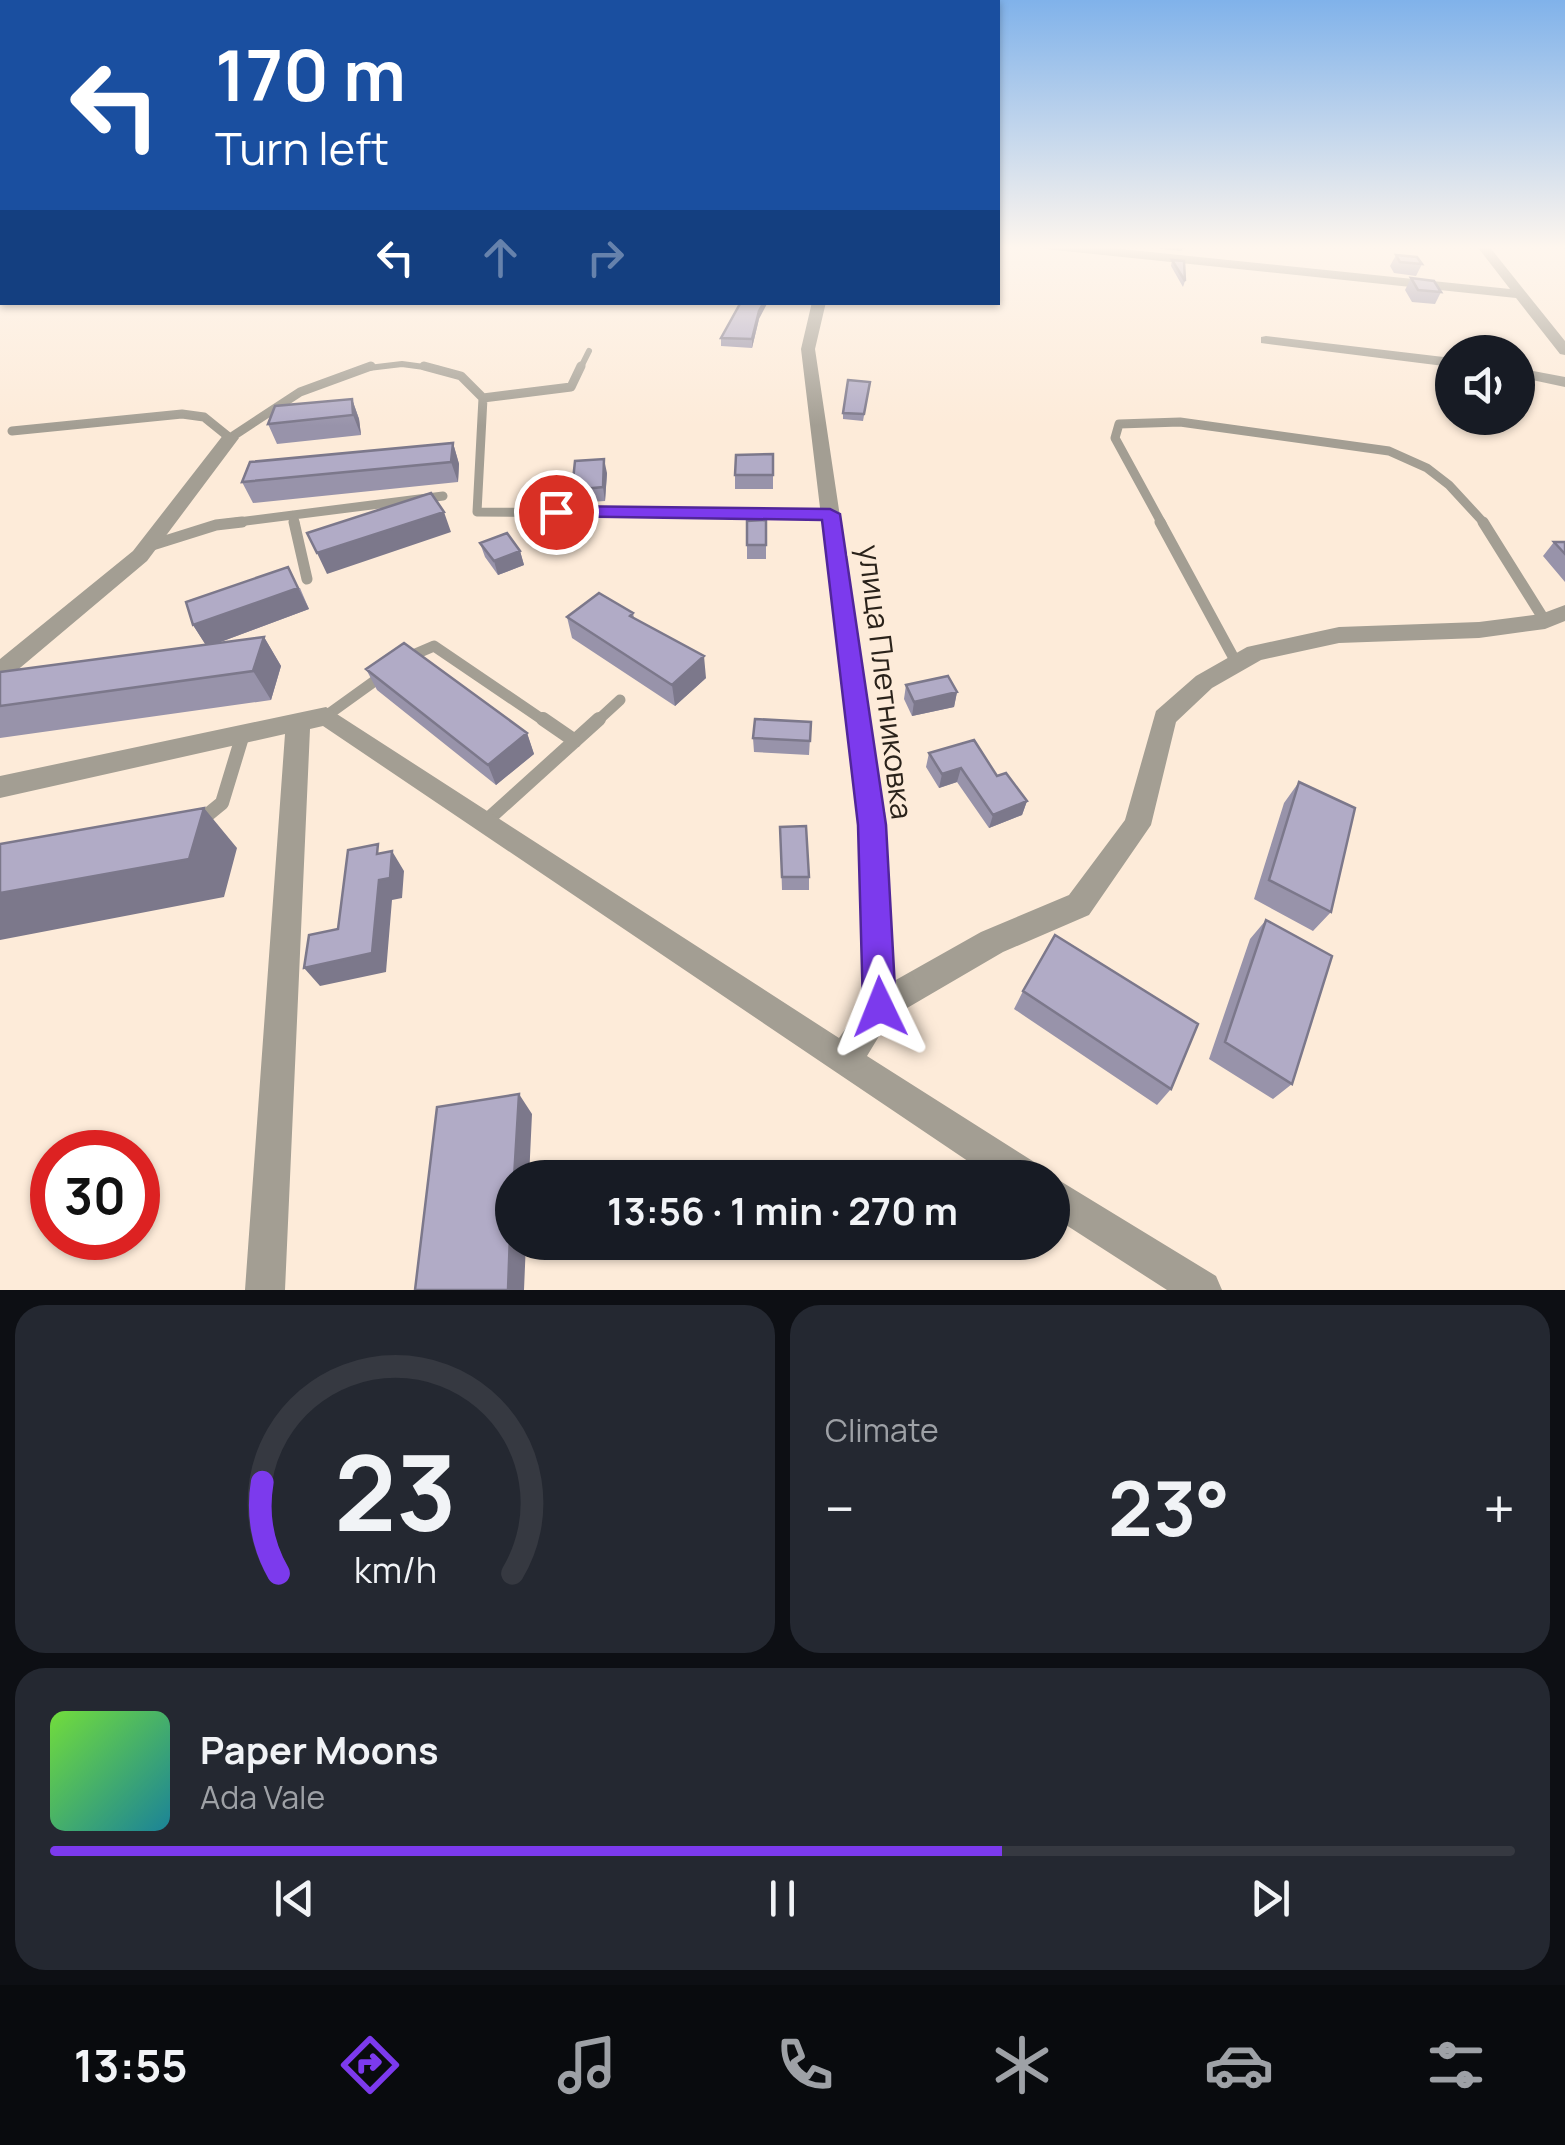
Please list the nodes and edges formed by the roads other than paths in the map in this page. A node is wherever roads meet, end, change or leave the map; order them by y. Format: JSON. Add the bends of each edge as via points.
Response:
{"nodes":[{"id":1,"x":818,"y":305,"type":"edge"},
{"id":2,"x":1527,"y":305,"type":"edge"},
{"id":3,"x":1266,"y":340,"type":"dead end"},
{"id":4,"x":589,"y":351,"type":"dead end"},
{"id":5,"x":1565,"y":351,"type":"edge"},
{"id":6,"x":1435,"y":361,"type":"edge"},
{"id":7,"x":1535,"y":376,"type":"edge"},
{"id":8,"x":1565,"y":382,"type":"edge"},
{"id":9,"x":483,"y":398,"type":"junction"},
{"id":10,"x":12,"y":431,"type":"dead end"},
{"id":11,"x":230,"y":438,"type":"junction"},
{"id":12,"x":443,"y":496,"type":"dead end"},
{"id":13,"x":830,"y":514,"type":"junction"},
{"id":14,"x":293,"y":515,"type":"junction"},
{"id":15,"x":146,"y":547,"type":"junction"},
{"id":16,"x":307,"y":579,"type":"dead end"},
{"id":17,"x":1555,"y":616,"type":"edge"},
{"id":18,"x":1237,"y":664,"type":"junction"},
{"id":19,"x":0,"y":672,"type":"edge"},
{"id":20,"x":620,"y":700,"type":"dead end"},
{"id":21,"x":312,"y":719,"type":"junction"},
{"id":22,"x":243,"y":734,"type":"junction"},
{"id":23,"x":576,"y":740,"type":"junction"},
{"id":24,"x":0,"y":787,"type":"edge"},
{"id":25,"x":485,"y":822,"type":"junction"},
{"id":26,"x":178,"y":826,"type":"edge"},
{"id":27,"x":880,"y":1007,"type":"junction"},
{"id":28,"x":844,"y":1061,"type":"junction"},
{"id":29,"x":998,"y":1160,"type":"edge"},
{"id":30,"x":1070,"y":1206,"type":"edge"},
{"id":31,"x":265,"y":1290,"type":"edge"},
{"id":32,"x":1202,"y":1290,"type":"edge"}],
"edges":[{"from":1,"to":13,"type":"street","name":"улица Плетниковка","via":[[808,350]]},
{"from":2,"to":5,"type":"street"},
{"from":3,"to":6,"type":"street"},
{"from":4,"to":9,"type":"lane","via":[[572,387]]},
{"from":7,"to":8,"type":"street"},
{"from":9,"to":11,"type":"lane","via":[[475,384],[446,370],[406,362],[356,367],[304,387]]},
{"from":9,"to":13,"type":"lane","via":[[477,512]]},
{"from":10,"to":11,"type":"lane","via":[[182,414],[204,417]]},
{"from":11,"to":15,"type":"street"},
{"from":12,"to":14,"type":"lane"},
{"from":13,"to":27,"type":"street","name":"улица Плетниковка","via":[[872,825]]},
{"from":14,"to":15,"type":"lane","via":[[216,525]]},
{"from":14,"to":16,"type":"lane"},
{"from":15,"to":19,"type":"street"},
{"from":17,"to":18,"type":"street","via":[[1479,630],[1339,635],[1255,653]]},
{"from":17,"to":18,"type":"lane","via":[[1481,514],[1400,454],[1182,420],[1119,424],[1115,438]]},
{"from":18,"to":27,"type":"street","via":[[1204,682],[1165,718],[1137,824],[1078,905],[992,942]]},
{"from":20,"to":23,"type":"lane"},
{"from":21,"to":22,"type":"street"},
{"from":21,"to":23,"type":"lane","via":[[434,646]]},
{"from":21,"to":25,"type":"street"},
{"from":21,"to":31,"type":"street"},
{"from":22,"to":24,"type":"street"},
{"from":22,"to":26,"type":"lane","via":[[222,803],[197,823]]},
{"from":23,"to":25,"type":"lane"},
{"from":25,"to":28,"type":"street"},
{"from":27,"to":28,"type":"street"},
{"from":28,"to":29,"type":"street"},
{"from":30,"to":32,"type":"street"}]}
